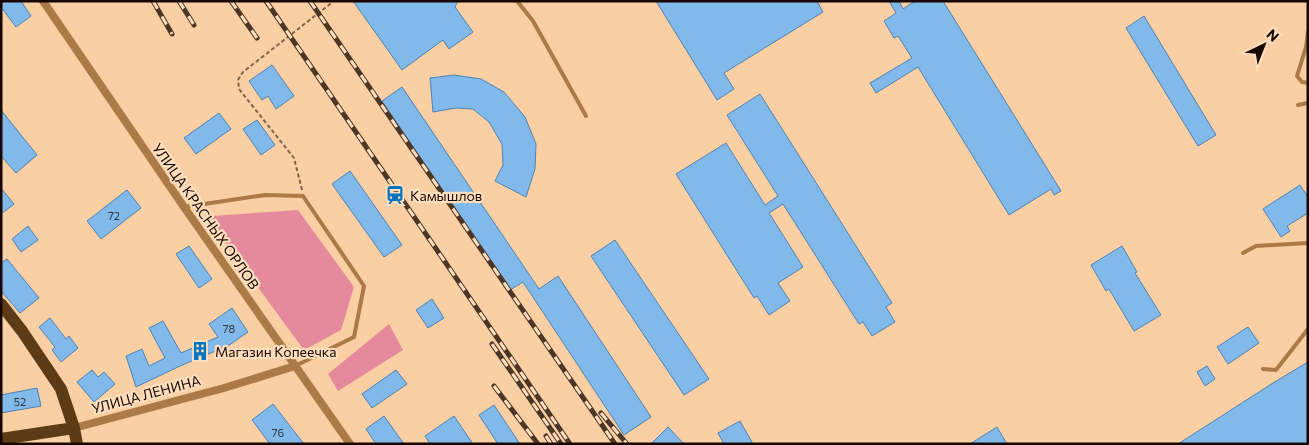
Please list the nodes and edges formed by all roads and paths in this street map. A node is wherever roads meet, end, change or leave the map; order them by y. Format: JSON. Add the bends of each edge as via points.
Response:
{"nodes":[{"id":1,"x":43,"y":1,"type":"edge"},
{"id":2,"x":334,"y":1,"type":"edge"},
{"id":3,"x":517,"y":1,"type":"edge"},
{"id":4,"x":1308,"y":32,"type":"edge"},
{"id":5,"x":1308,"y":83,"type":"edge"},
{"id":6,"x":1308,"y":103,"type":"edge"},
{"id":7,"x":1298,"y":104,"type":"dead end"},
{"id":8,"x":586,"y":116,"type":"dead end"},
{"id":9,"x":303,"y":196,"type":"junction"},
{"id":10,"x":184,"y":207,"type":"junction"},
{"id":11,"x":1308,"y":243,"type":"edge"},
{"id":12,"x":1243,"y":253,"type":"dead end"},
{"id":13,"x":1,"y":304,"type":"edge"},
{"id":14,"x":1308,"y":329,"type":"edge"},
{"id":15,"x":295,"y":366,"type":"junction"},
{"id":16,"x":1264,"y":369,"type":"dead end"},
{"id":17,"x":74,"y":428,"type":"junction"},
{"id":18,"x":1,"y":439,"type":"edge"},
{"id":19,"x":77,"y":444,"type":"edge"},
{"id":20,"x":350,"y":444,"type":"edge"}],
"edges":[{"from":1,"to":10,"type":"street","name":"УЛИЦА КРАСНЫХ ОРЛОВ"},
{"from":2,"to":9,"type":"path","via":[[243,72],[238,80],[239,89],[294,158]]},
{"from":3,"to":8,"type":"lane","via":[[533,21]]},
{"from":4,"to":5,"type":"lane","via":[[1297,76]]},
{"from":6,"to":7,"type":"lane"},
{"from":9,"to":10,"type":"lane","via":[[265,195]]},
{"from":9,"to":15,"type":"lane","via":[[364,286],[354,337]]},
{"from":10,"to":15,"type":"street","name":"УЛИЦА КРАСНЫХ ОРЛОВ"},
{"from":11,"to":12,"type":"lane","via":[[1256,246]]},
{"from":13,"to":17,"type":"main road","via":[[61,389]]},
{"from":14,"to":16,"type":"lane","via":[[1276,370]]},
{"from":15,"to":17,"type":"street","name":"УЛИЦА ЛЕНИНА"},
{"from":15,"to":20,"type":"street","name":"УЛИЦА КРАСНЫХ ОРЛОВ"},
{"from":17,"to":18,"type":"main road","name":"УЛИЦА ЛЕНИНА"},
{"from":17,"to":19,"type":"main road"}]}
